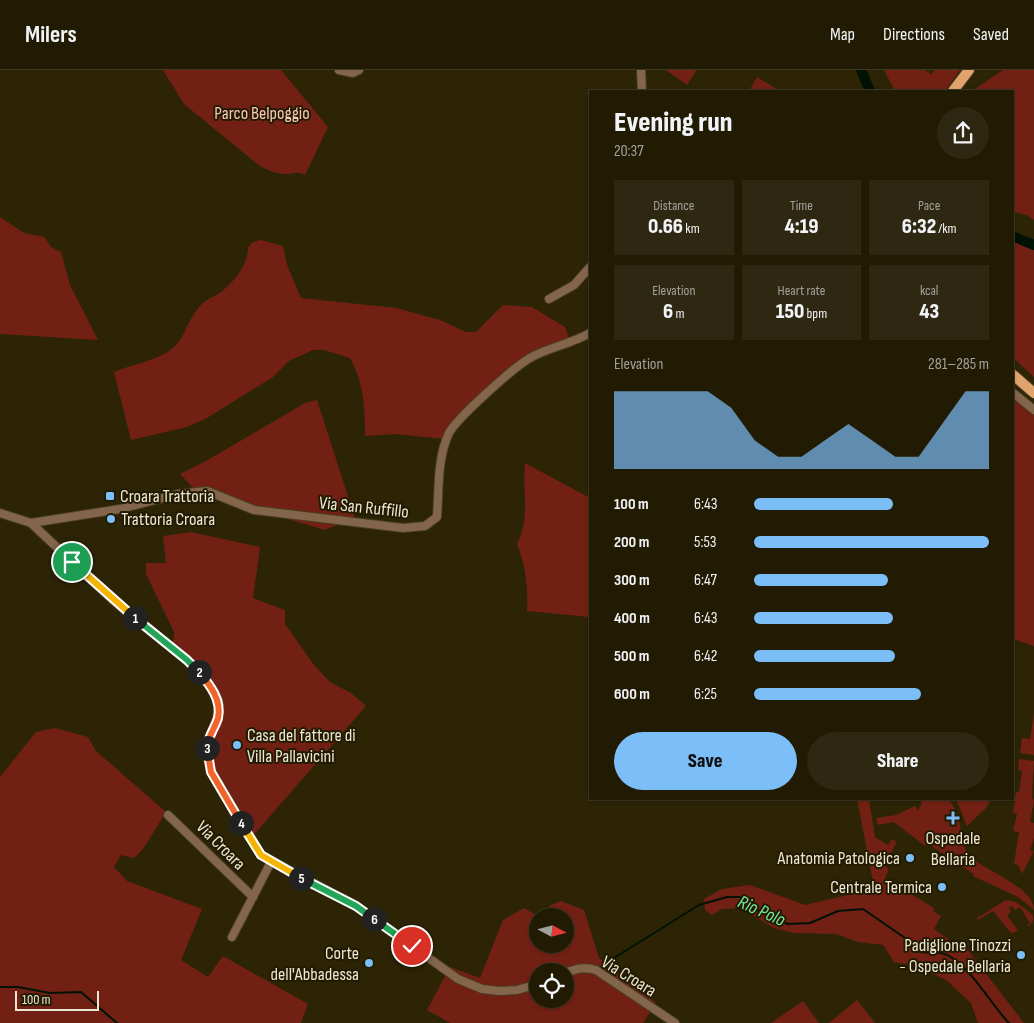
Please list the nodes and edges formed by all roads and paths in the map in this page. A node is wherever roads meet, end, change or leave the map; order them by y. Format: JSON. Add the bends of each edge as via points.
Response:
{"nodes":[{"id":1,"x":339,"y":70,"type":"edge"},
{"id":2,"x":358,"y":70,"type":"edge"},
{"id":3,"x":641,"y":70,"type":"edge"},
{"id":4,"x":966,"y":72,"type":"edge"},
{"id":5,"x":642,"y":90,"type":"edge"},
{"id":6,"x":955,"y":90,"type":"edge"},
{"id":7,"x":589,"y":268,"type":"edge"},
{"id":8,"x":550,"y":299,"type":"dead end"},
{"id":9,"x":589,"y":334,"type":"edge"},
{"id":10,"x":1014,"y":376,"type":"edge"},
{"id":11,"x":1034,"y":393,"type":"edge"},
{"id":12,"x":1014,"y":394,"type":"edge"},
{"id":13,"x":1034,"y":410,"type":"edge"},
{"id":14,"x":0,"y":513,"type":"edge"},
{"id":15,"x":31,"y":524,"type":"junction"},
{"id":16,"x":168,"y":815,"type":"dead end"},
{"id":17,"x":271,"y":862,"type":"junction"},
{"id":18,"x":253,"y":897,"type":"junction"},
{"id":19,"x":232,"y":937,"type":"dead end"},
{"id":20,"x":574,"y":970,"type":"edge"},
{"id":21,"x":529,"y":987,"type":"edge"},
{"id":22,"x":674,"y":1023,"type":"edge"}],
"edges":[{"from":1,"to":2,"type":"street"},
{"from":3,"to":5,"type":"street"},
{"from":4,"to":6,"type":"main road"},
{"from":7,"to":8,"type":"street","via":[[574,285]]},
{"from":9,"to":15,"type":"street","name":"Via San Ruffillo","via":[[531,357],[516,367],[449,433],[440,469],[438,516],[425,526],[403,528],[254,510],[207,491]]},
{"from":10,"to":11,"type":"main road"},
{"from":12,"to":13,"type":"street"},
{"from":14,"to":15,"type":"street","name":"Via Croara"},
{"from":15,"to":17,"type":"street","name":"Via Croara","via":[[208,682],[219,701],[218,718],[208,740],[211,772],[249,838],[261,855]]},
{"from":16,"to":18,"type":"street","name":"Via Croara"},
{"from":17,"to":18,"type":"street","name":"Via Croara"},
{"from":17,"to":21,"type":"street","name":"Via Croara","via":[[356,906],[458,979],[482,989],[499,991]]},
{"from":18,"to":19,"type":"street","name":"Via Croara"},
{"from":20,"to":22,"type":"street","name":"Via Croara","via":[[588,967],[596,970]]}]}
